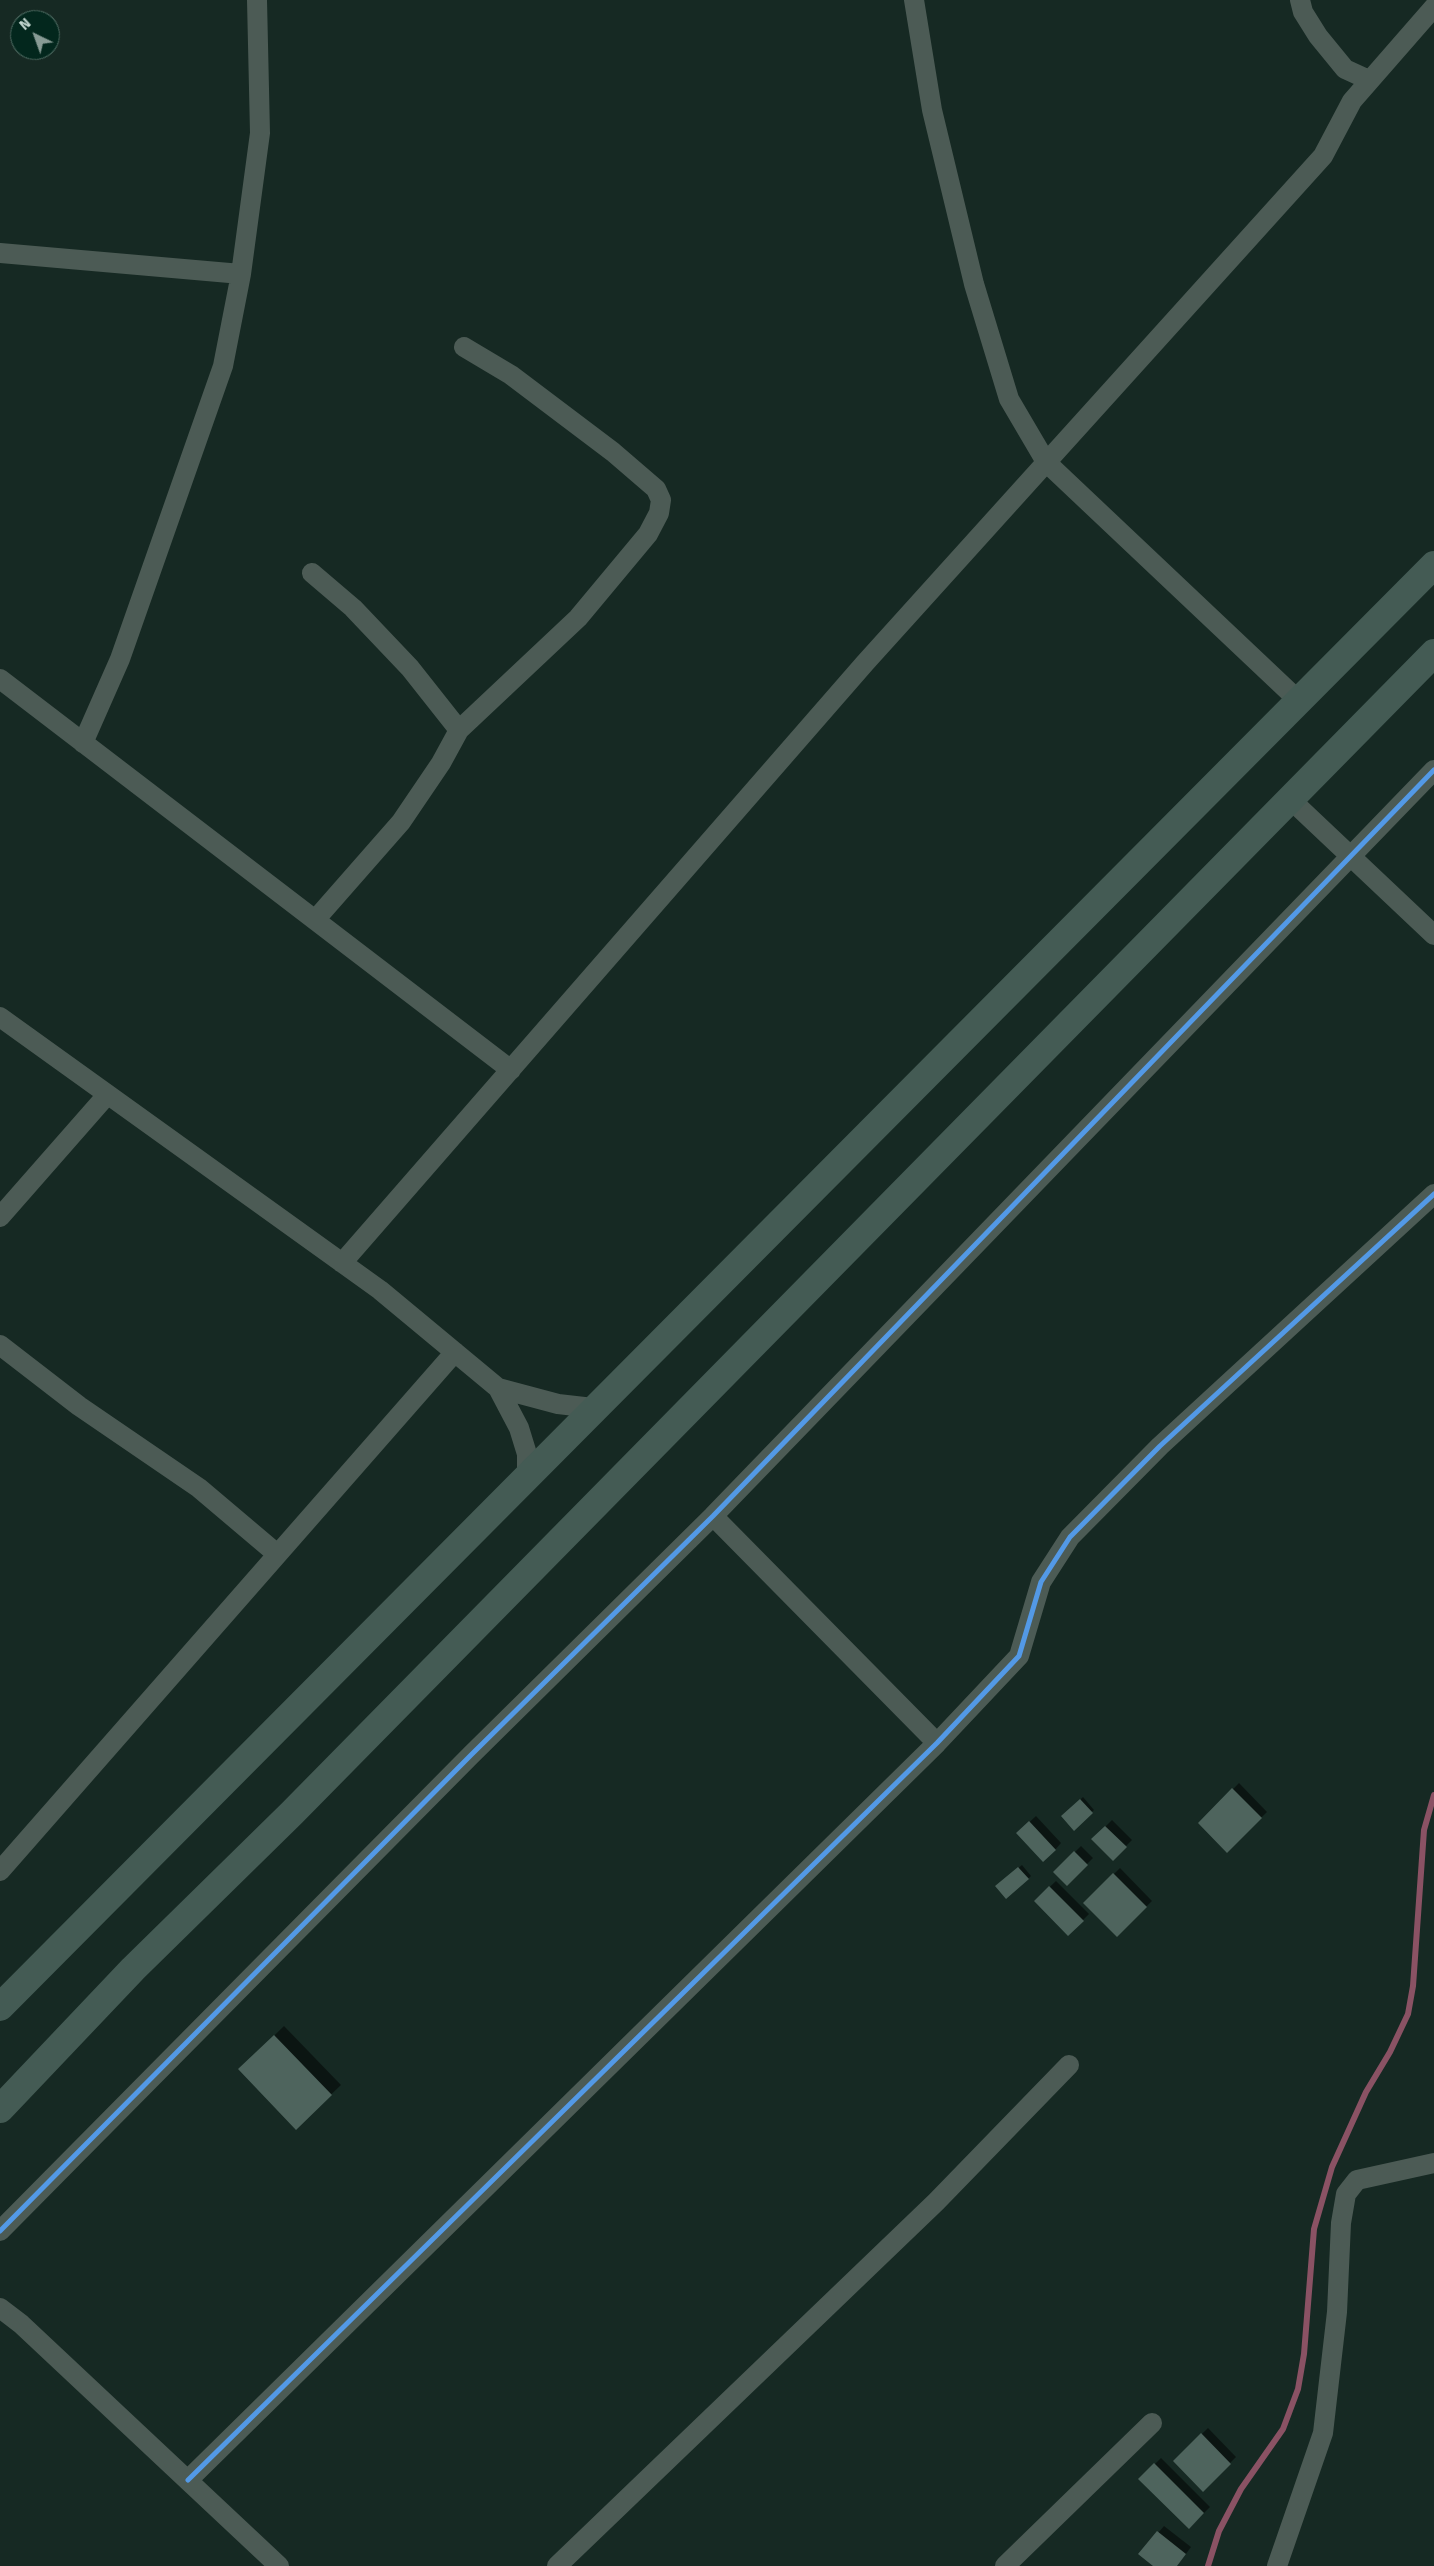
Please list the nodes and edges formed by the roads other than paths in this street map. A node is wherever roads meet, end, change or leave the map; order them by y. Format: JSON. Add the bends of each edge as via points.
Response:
{"nodes":[{"id":1,"x":257,"y":0,"type":"edge"},
{"id":2,"x":914,"y":0,"type":"edge"},
{"id":3,"x":1300,"y":0,"type":"edge"},
{"id":4,"x":1434,"y":7,"type":"edge"},
{"id":5,"x":1369,"y":80,"type":"junction"},
{"id":6,"x":0,"y":253,"type":"edge"},
{"id":7,"x":241,"y":274,"type":"junction"},
{"id":8,"x":464,"y":347,"type":"dead end"},
{"id":9,"x":1046,"y":462,"type":"junction"},
{"id":10,"x":1434,"y":565,"type":"edge"},
{"id":11,"x":312,"y":573,"type":"dead end"},
{"id":12,"x":1434,"y":653,"type":"edge"},
{"id":13,"x":0,"y":679,"type":"edge"},
{"id":14,"x":1300,"y":702,"type":"junction"},
{"id":15,"x":459,"y":730,"type":"junction"},
{"id":16,"x":83,"y":743,"type":"junction"},
{"id":17,"x":1434,"y":770,"type":"edge"},
{"id":18,"x":1290,"y":799,"type":"junction"},
{"id":19,"x":1352,"y":857,"type":"junction"},
{"id":20,"x":315,"y":920,"type":"junction"},
{"id":21,"x":1434,"y":935,"type":"edge"},
{"id":22,"x":0,"y":1017,"type":"edge"},
{"id":23,"x":511,"y":1070,"type":"junction"},
{"id":24,"x":107,"y":1095,"type":"junction"},
{"id":25,"x":1434,"y":1194,"type":"edge"},
{"id":26,"x":0,"y":1217,"type":"edge"},
{"id":27,"x":342,"y":1263,"type":"junction"},
{"id":28,"x":0,"y":1345,"type":"edge"},
{"id":29,"x":454,"y":1352,"type":"junction"},
{"id":30,"x":498,"y":1388,"type":"junction"},
{"id":31,"x":593,"y":1408,"type":"junction"},
{"id":32,"x":527,"y":1476,"type":"junction"},
{"id":33,"x":713,"y":1516,"type":"junction"},
{"id":34,"x":277,"y":1554,"type":"junction"},
{"id":35,"x":937,"y":1744,"type":"junction"},
{"id":36,"x":0,"y":1870,"type":"edge"},
{"id":37,"x":0,"y":2007,"type":"edge"},
{"id":38,"x":1069,"y":2065,"type":"dead end"},
{"id":39,"x":0,"y":2109,"type":"edge"},
{"id":40,"x":1434,"y":2163,"type":"edge"},
{"id":41,"x":0,"y":2231,"type":"edge"},
{"id":42,"x":0,"y":2308,"type":"edge"},
{"id":43,"x":1152,"y":2423,"type":"dead end"},
{"id":44,"x":188,"y":2480,"type":"junction"},
{"id":45,"x":279,"y":2566,"type":"edge"},
{"id":46,"x":557,"y":2566,"type":"edge"},
{"id":47,"x":1005,"y":2566,"type":"edge"},
{"id":48,"x":1277,"y":2566,"type":"edge"}],
"edges":[{"from":1,"to":7,"type":"street","via":[[260,133]]},
{"from":2,"to":9,"type":"street","via":[[932,110],[974,284],[1010,398]]},
{"from":3,"to":5,"type":"street","via":[[1318,36],[1345,69]]},
{"from":4,"to":5,"type":"street"},
{"from":5,"to":9,"type":"street","via":[[1352,101],[1323,156]]},
{"from":6,"to":7,"type":"street"},
{"from":7,"to":16,"type":"street","via":[[223,366],[120,659]]},
{"from":8,"to":15,"type":"street","via":[[511,375],[613,452],[656,489],[661,500],[659,513],[648,534],[578,618]]},
{"from":9,"to":14,"type":"street"},
{"from":9,"to":23,"type":"street","via":[[865,662]]},
{"from":10,"to":14,"type":"highway"},
{"from":11,"to":15,"type":"street","via":[[353,608],[410,668]]},
{"from":12,"to":18,"type":"highway"},
{"from":13,"to":16,"type":"street"},
{"from":14,"to":31,"type":"highway"},
{"from":15,"to":20,"type":"street","via":[[401,822]]},
{"from":16,"to":20,"type":"street"},
{"from":17,"to":19,"type":"street"},
{"from":18,"to":19,"type":"street"},
{"from":18,"to":39,"type":"highway","via":[[292,1814],[133,1969]]},
{"from":19,"to":21,"type":"street"},
{"from":19,"to":33,"type":"street"},
{"from":20,"to":23,"type":"street"},
{"from":22,"to":24,"type":"street"},
{"from":23,"to":27,"type":"street"},
{"from":24,"to":26,"type":"street"},
{"from":24,"to":27,"type":"street"},
{"from":25,"to":35,"type":"street","via":[[1160,1446],[1070,1537],[1041,1582],[1018,1656]]},
{"from":27,"to":29,"type":"street","via":[[380,1290]]},
{"from":28,"to":34,"type":"street","via":[[80,1406],[199,1488]]},
{"from":29,"to":30,"type":"street"},
{"from":29,"to":34,"type":"street"},
{"from":30,"to":31,"type":"street","via":[[558,1404]]},
{"from":30,"to":32,"type":"street","via":[[519,1428],[526,1454]]},
{"from":31,"to":32,"type":"highway"},
{"from":32,"to":37,"type":"highway"},
{"from":33,"to":35,"type":"street"},
{"from":33,"to":41,"type":"street","via":[[471,1755]]},
{"from":34,"to":36,"type":"street"},
{"from":35,"to":44,"type":"street"},
{"from":38,"to":46,"type":"street","via":[[936,2202]]},
{"from":40,"to":48,"type":"street","via":[[1357,2180],[1346,2194],[1323,2433]]},
{"from":42,"to":44,"type":"street"},
{"from":43,"to":47,"type":"street"},
{"from":44,"to":45,"type":"street"}]}
